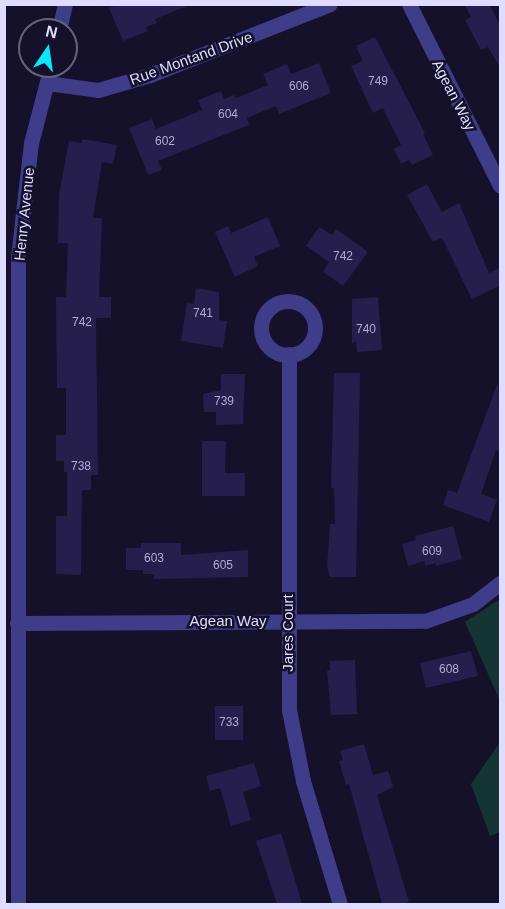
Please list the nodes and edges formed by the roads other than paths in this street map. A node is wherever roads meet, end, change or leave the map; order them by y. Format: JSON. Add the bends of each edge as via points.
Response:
{"nodes":[{"id":1,"x":330,"y":4,"type":"edge"},
{"id":2,"x":409,"y":4,"type":"edge"},
{"id":3,"x":48,"y":78,"type":"edge"},
{"id":4,"x":47,"y":83,"type":"junction"},
{"id":5,"x":501,"y":186,"type":"edge"},
{"id":6,"x":290,"y":354,"type":"dead end"},
{"id":7,"x":501,"y":583,"type":"edge"},
{"id":8,"x":288,"y":621,"type":"junction"},
{"id":9,"x":17,"y":623,"type":"junction"},
{"id":10,"x":18,"y":904,"type":"edge"},
{"id":11,"x":340,"y":904,"type":"edge"}],
"edges":[{"from":1,"to":4,"type":"street","name":"Rue Montand Drive","via":[[150,75],[98,90]]},
{"from":2,"to":5,"type":"street","name":"Agean Way"},
{"from":3,"to":4,"type":"street","name":"Henry Avenue"},
{"from":4,"to":9,"type":"street","name":"Henry Avenue","via":[[31,143],[18,257]]},
{"from":6,"to":8,"type":"street","name":"Jares Court"},
{"from":7,"to":8,"type":"street","name":"Agean Way","via":[[473,604],[425,621]]},
{"from":8,"to":9,"type":"street","name":"Agean Way"},
{"from":8,"to":11,"type":"street","name":"Jares Court","via":[[289,710],[303,781]]},
{"from":9,"to":10,"type":"street","name":"Henry Avenue"}]}
